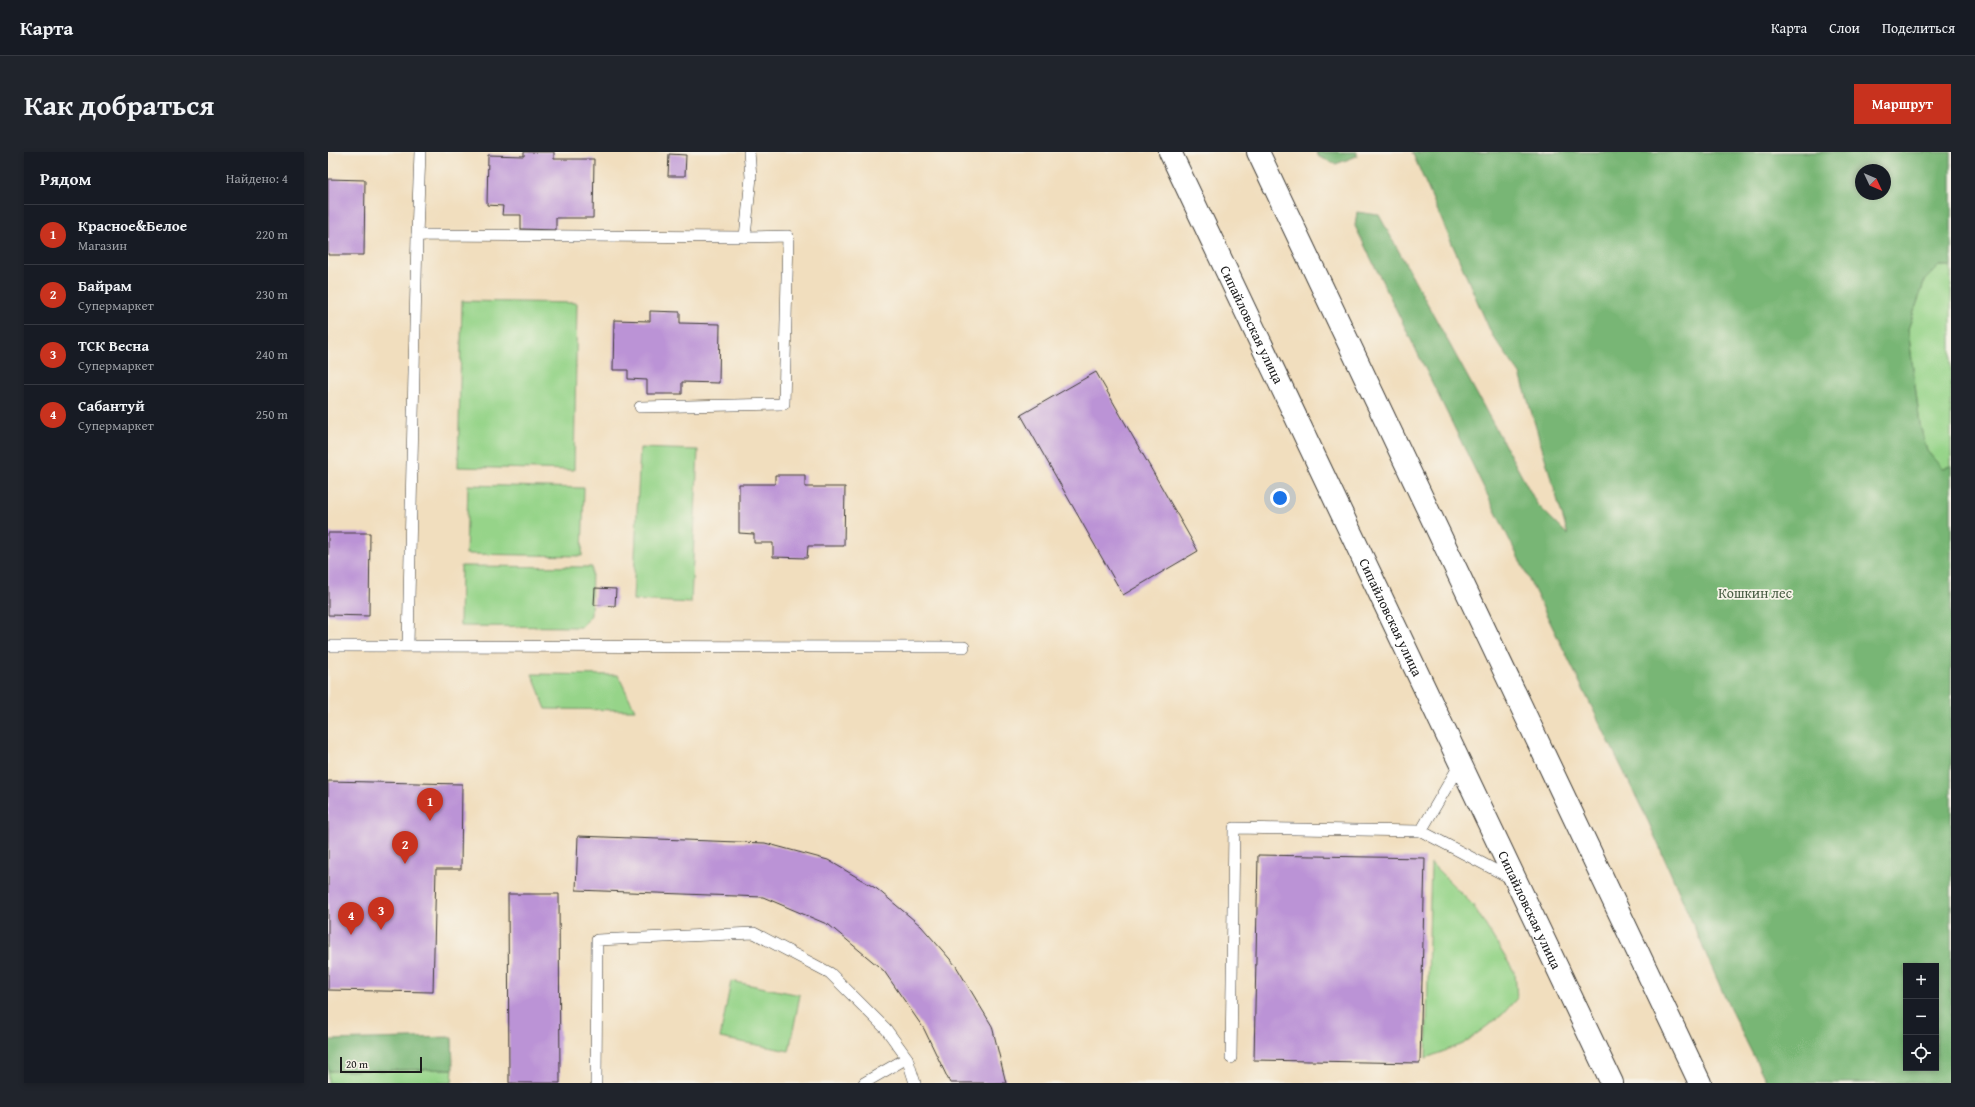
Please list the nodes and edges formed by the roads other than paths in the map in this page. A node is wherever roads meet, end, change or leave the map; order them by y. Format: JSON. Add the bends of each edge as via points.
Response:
{"nodes":[{"id":1,"x":420,"y":152,"type":"edge"},
{"id":2,"x":749,"y":152,"type":"edge"},
{"id":3,"x":1170,"y":152,"type":"edge"},
{"id":4,"x":1258,"y":152,"type":"edge"},
{"id":5,"x":417,"y":235,"type":"junction"},
{"id":6,"x":746,"y":237,"type":"junction"},
{"id":7,"x":640,"y":406,"type":"dead end"},
{"id":8,"x":408,"y":645,"type":"junction"},
{"id":9,"x":328,"y":646,"type":"edge"},
{"id":10,"x":964,"y":647,"type":"dead end"},
{"id":11,"x":1460,"y":764,"type":"junction"},
{"id":12,"x":1421,"y":831,"type":"junction"},
{"id":13,"x":1516,"y":882,"type":"junction"},
{"id":14,"x":907,"y":1058,"type":"junction"},
{"id":15,"x":1231,"y":1058,"type":"dead end"},
{"id":16,"x":596,"y":1083,"type":"edge"},
{"id":17,"x":864,"y":1083,"type":"edge"},
{"id":18,"x":915,"y":1083,"type":"edge"},
{"id":19,"x":1612,"y":1083,"type":"edge"},
{"id":20,"x":1700,"y":1083,"type":"edge"}],
"edges":[{"from":1,"to":5,"type":"lane"},
{"from":2,"to":6,"type":"lane","via":[[751,177]]},
{"from":3,"to":11,"type":"main road","name":"Сипайловская улица"},
{"from":4,"to":20,"type":"main road"},
{"from":5,"to":6,"type":"lane"},
{"from":5,"to":8,"type":"lane"},
{"from":6,"to":7,"type":"lane","via":[[788,236],[784,404]]},
{"from":8,"to":9,"type":"lane"},
{"from":8,"to":10,"type":"lane"},
{"from":11,"to":12,"type":"lane"},
{"from":11,"to":13,"type":"main road","name":"Сипайловская улица"},
{"from":12,"to":13,"type":"lane"},
{"from":12,"to":15,"type":"lane","via":[[1234,828]]},
{"from":13,"to":19,"type":"main road","name":"Сипайловская улица"},
{"from":14,"to":16,"type":"lane","via":[[886,1029],[830,973],[754,933],[597,940]]},
{"from":14,"to":17,"type":"lane"},
{"from":14,"to":18,"type":"lane"}]}
